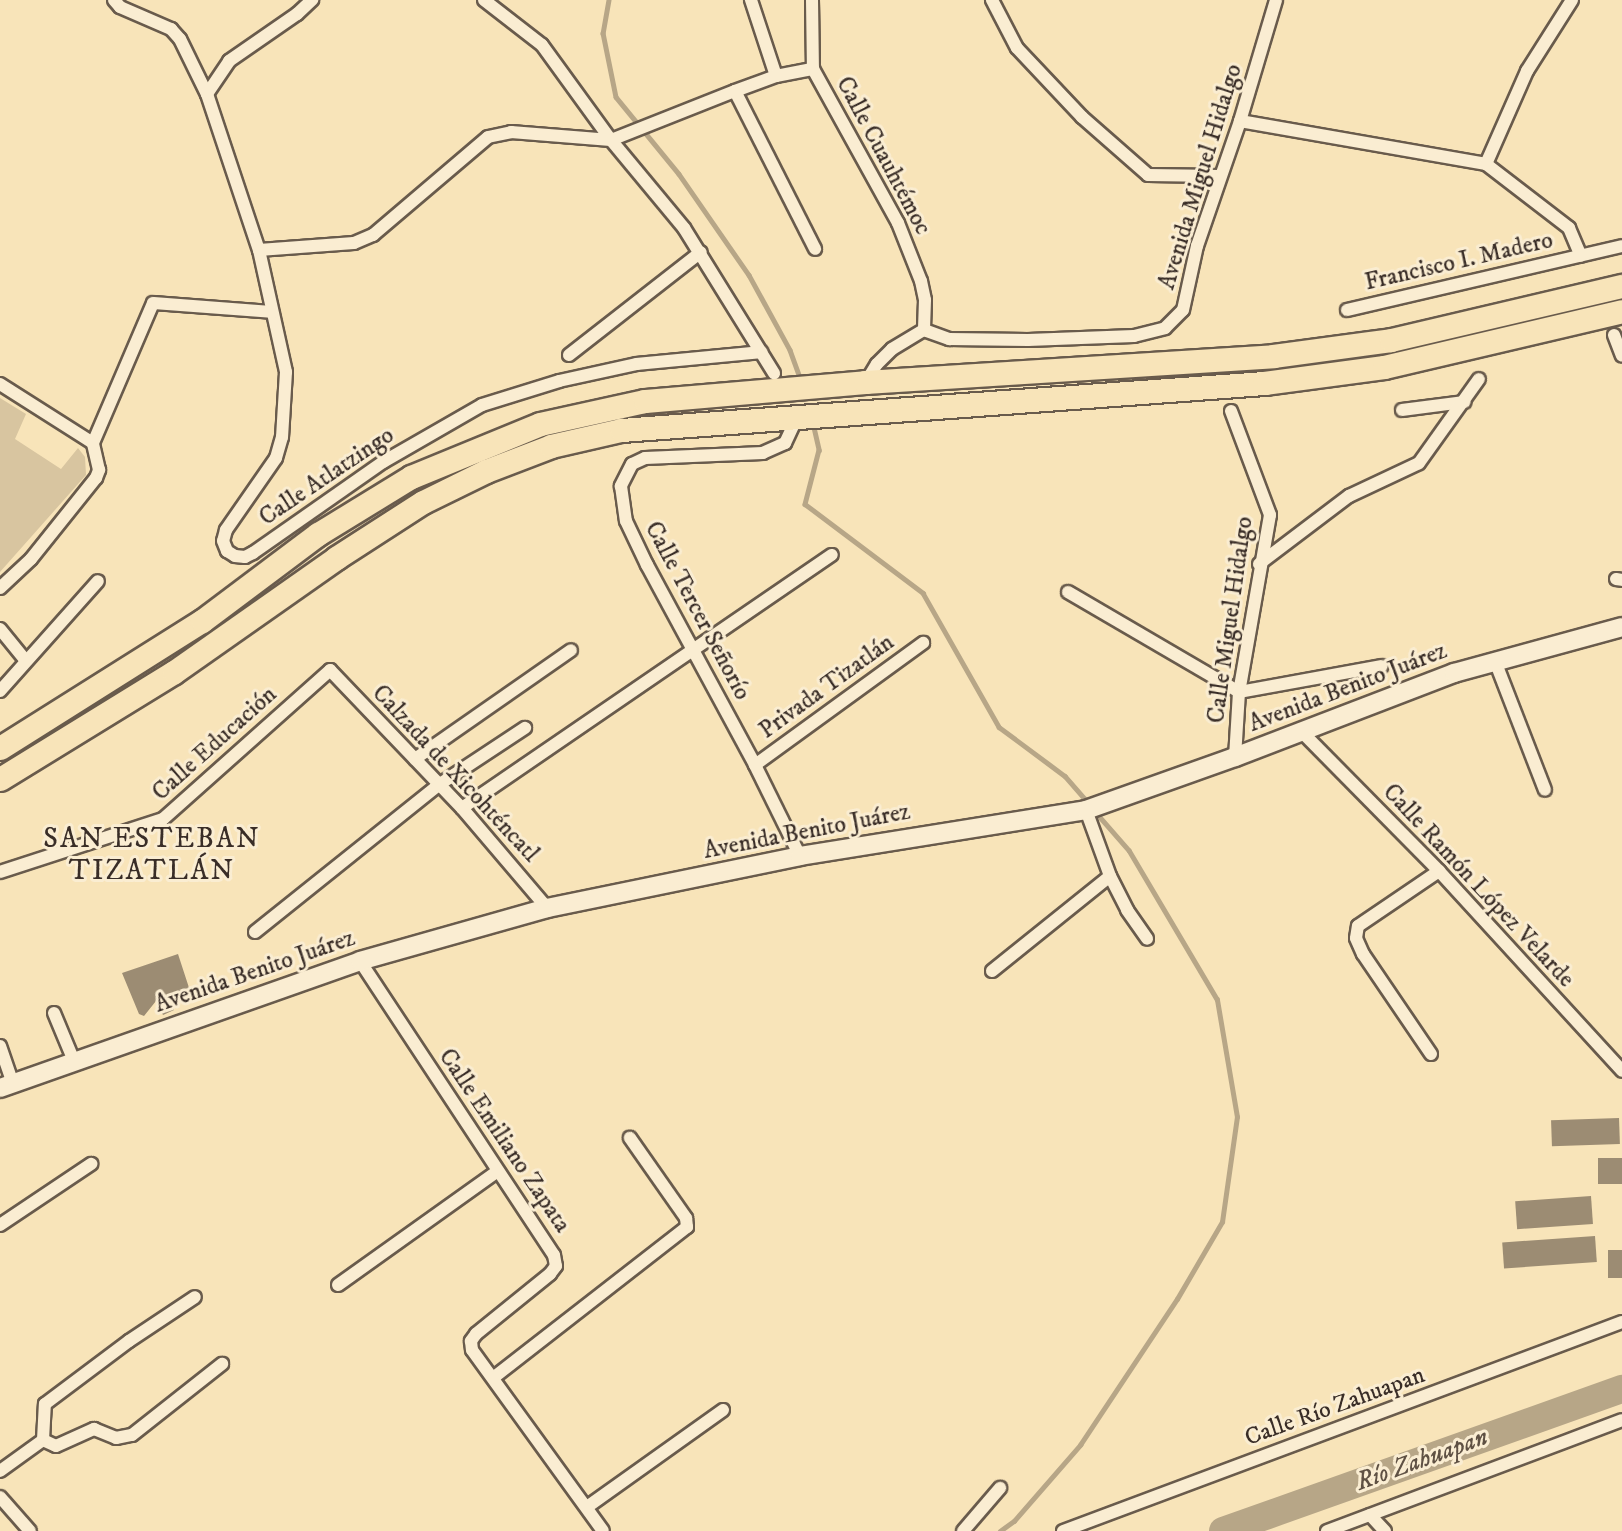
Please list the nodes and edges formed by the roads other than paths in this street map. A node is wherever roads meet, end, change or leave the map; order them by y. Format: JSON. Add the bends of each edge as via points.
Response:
{"nodes":[{"id":1,"x":114,"y":0,"type":"edge"},
{"id":2,"x":312,"y":0,"type":"edge"},
{"id":3,"x":484,"y":0,"type":"edge"},
{"id":4,"x":751,"y":0,"type":"edge"},
{"id":5,"x":813,"y":0,"type":"edge"},
{"id":6,"x":992,"y":0,"type":"edge"},
{"id":7,"x":1276,"y":0,"type":"edge"},
{"id":8,"x":1572,"y":0,"type":"edge"},
{"id":9,"x":813,"y":69,"type":"junction"},
{"id":10,"x":776,"y":76,"type":"junction"},
{"id":11,"x":735,"y":91,"type":"junction"},
{"id":12,"x":207,"y":94,"type":"junction"},
{"id":13,"x":1240,"y":121,"type":"junction"},
{"id":14,"x":611,"y":140,"type":"junction"},
{"id":15,"x":1486,"y":164,"type":"junction"},
{"id":16,"x":1220,"y":176,"type":"junction"},
{"id":17,"x":1622,"y":246,"type":"edge"},
{"id":18,"x":815,"y":248,"type":"dead end"},
{"id":19,"x":259,"y":250,"type":"junction"},
{"id":20,"x":701,"y":252,"type":"junction"},
{"id":21,"x":1581,"y":256,"type":"junction"},
{"id":22,"x":1622,"y":286,"type":"edge"},
{"id":23,"x":1347,"y":310,"type":"dead end"},
{"id":24,"x":1622,"y":311,"type":"edge"},
{"id":25,"x":272,"y":312,"type":"junction"},
{"id":26,"x":924,"y":330,"type":"junction"},
{"id":27,"x":1614,"y":335,"type":"dead end"},
{"id":28,"x":761,"y":352,"type":"junction"},
{"id":29,"x":569,"y":355,"type":"dead end"},
{"id":30,"x":1622,"y":356,"type":"edge"},
{"id":31,"x":774,"y":373,"type":"dead end"},
{"id":32,"x":1479,"y":379,"type":"dead end"},
{"id":33,"x":865,"y":382,"type":"junction"},
{"id":34,"x":0,"y":384,"type":"edge"},
{"id":35,"x":1464,"y":402,"type":"junction"},
{"id":36,"x":1402,"y":410,"type":"dead end"},
{"id":37,"x":1231,"y":411,"type":"dead end"},
{"id":38,"x":793,"y":426,"type":"dead end"},
{"id":39,"x":93,"y":443,"type":"junction"},
{"id":40,"x":832,"y":555,"type":"dead end"},
{"id":41,"x":1259,"y":564,"type":"junction"},
{"id":42,"x":98,"y":581,"type":"dead end"},
{"id":43,"x":0,"y":588,"type":"edge"},
{"id":44,"x":1068,"y":592,"type":"dead end"},
{"id":45,"x":1622,"y":627,"type":"edge"},
{"id":46,"x":0,"y":629,"type":"edge"},
{"id":47,"x":923,"y":643,"type":"dead end"},
{"id":48,"x":693,"y":648,"type":"junction"},
{"id":49,"x":571,"y":650,"type":"dead end"},
{"id":50,"x":26,"y":661,"type":"junction"},
{"id":51,"x":1495,"y":661,"type":"junction"},
{"id":52,"x":1382,"y":666,"type":"dead end"},
{"id":53,"x":330,"y":670,"type":"joint"},
{"id":54,"x":0,"y":691,"type":"edge"},
{"id":55,"x":1239,"y":692,"type":"junction"},
{"id":56,"x":525,"y":728,"type":"dead end"},
{"id":57,"x":1301,"y":731,"type":"junction"},
{"id":58,"x":0,"y":748,"type":"edge"},
{"id":59,"x":1235,"y":757,"type":"junction"},
{"id":60,"x":415,"y":759,"type":"junction"},
{"id":61,"x":755,"y":765,"type":"junction"},
{"id":62,"x":0,"y":779,"type":"edge"},
{"id":63,"x":440,"y":784,"type":"junction"},
{"id":64,"x":1545,"y":790,"type":"dead end"},
{"id":65,"x":462,"y":808,"type":"junction"},
{"id":66,"x":1086,"y":810,"type":"junction"},
{"id":67,"x":800,"y":856,"type":"junction"},
{"id":68,"x":1438,"y":871,"type":"junction"},
{"id":69,"x":0,"y":872,"type":"edge"},
{"id":70,"x":1110,"y":876,"type":"junction"},
{"id":71,"x":547,"y":908,"type":"junction"},
{"id":72,"x":255,"y":932,"type":"dead end"},
{"id":73,"x":1147,"y":939,"type":"dead end"},
{"id":74,"x":360,"y":961,"type":"junction"},
{"id":75,"x":992,"y":971,"type":"dead end"},
{"id":76,"x":54,"y":1013,"type":"dead end"},
{"id":77,"x":0,"y":1046,"type":"edge"},
{"id":78,"x":1431,"y":1054,"type":"dead end"},
{"id":79,"x":74,"y":1061,"type":"junction"},
{"id":80,"x":1622,"y":1071,"type":"edge"},
{"id":81,"x":7,"y":1085,"type":"edge"},
{"id":82,"x":630,"y":1138,"type":"dead end"},
{"id":83,"x":91,"y":1164,"type":"dead end"},
{"id":84,"x":498,"y":1171,"type":"junction"},
{"id":85,"x":0,"y":1225,"type":"edge"},
{"id":86,"x":338,"y":1285,"type":"dead end"},
{"id":87,"x":195,"y":1297,"type":"dead end"},
{"id":88,"x":1622,"y":1322,"type":"edge"},
{"id":89,"x":222,"y":1364,"type":"dead end"},
{"id":90,"x":493,"y":1378,"type":"junction"},
{"id":91,"x":723,"y":1410,"type":"dead end"},
{"id":92,"x":1622,"y":1420,"type":"edge"},
{"id":93,"x":43,"y":1440,"type":"junction"},
{"id":94,"x":0,"y":1471,"type":"edge"},
{"id":95,"x":1000,"y":1488,"type":"dead end"},
{"id":96,"x":0,"y":1497,"type":"edge"},
{"id":97,"x":587,"y":1507,"type":"junction"},
{"id":98,"x":1370,"y":1515,"type":"junction"},
{"id":99,"x":30,"y":1531,"type":"edge"},
{"id":100,"x":604,"y":1531,"type":"edge"},
{"id":101,"x":963,"y":1531,"type":"edge"},
{"id":102,"x":1063,"y":1531,"type":"edge"},
{"id":103,"x":1327,"y":1531,"type":"edge"},
{"id":104,"x":1385,"y":1531,"type":"edge"}],
"edges":[{"from":1,"to":12,"type":"street","name":"Calle Atlatzingo","via":[[120,7],[171,29]]},
{"from":2,"to":12,"type":"street","via":[[229,61]]},
{"from":3,"to":14,"type":"street","via":[[542,45]]},
{"from":4,"to":10,"type":"street"},
{"from":5,"to":9,"type":"street","name":"Calle Cuauhtémoc"},
{"from":6,"to":16,"type":"street","via":[[1017,48],[1082,117],[1148,175]]},
{"from":7,"to":13,"type":"street","name":"Avenida Miguel Hidalgo"},
{"from":8,"to":15,"type":"street","via":[[1527,71]]},
{"from":9,"to":10,"type":"street"},
{"from":9,"to":26,"type":"street","name":"Calle Cuauhtémoc","via":[[898,223],[921,281]]},
{"from":10,"to":11,"type":"street"},
{"from":11,"to":14,"type":"street"},
{"from":11,"to":18,"type":"street"},
{"from":12,"to":19,"type":"street","name":"Calle Atlatzingo"},
{"from":13,"to":15,"type":"street"},
{"from":13,"to":16,"type":"street","name":"Avenida Miguel Hidalgo"},
{"from":14,"to":19,"type":"street","via":[[512,132],[488,137],[373,235],[354,243]]},
{"from":14,"to":20,"type":"street"},
{"from":15,"to":21,"type":"street","via":[[1569,228]]},
{"from":16,"to":26,"type":"street","name":"Avenida Miguel Hidalgo","via":[[1197,246],[1183,310],[1165,328],[1133,336],[1028,340],[949,339]]},
{"from":17,"to":21,"type":"street","name":"Francisco I. Madero"},
{"from":19,"to":25,"type":"street","name":"Calle Atlatzingo"},
{"from":20,"to":28,"type":"street"},
{"from":20,"to":29,"type":"street"},
{"from":21,"to":23,"type":"street","name":"Francisco I. Madero"},
{"from":22,"to":33,"type":"highway","via":[[1391,340],[1273,356]]},
{"from":24,"to":62,"type":"highway","via":[[1384,367],[1264,383],[621,429],[551,446],[423,502],[174,672]]},
{"from":25,"to":28,"type":"street","name":"Calle Atlatzingo","via":[[286,372],[282,437],[276,458],[226,530],[223,541],[235,556],[253,553],[383,462],[482,405],[559,381],[637,365]]},
{"from":25,"to":39,"type":"street","via":[[153,303]]},
{"from":26,"to":33,"type":"street","via":[[892,349]]},
{"from":27,"to":30,"type":"street"},
{"from":28,"to":31,"type":"street"},
{"from":32,"to":35,"type":"street"},
{"from":33,"to":58,"type":"highway","via":[[645,401],[540,424],[471,450],[411,477],[318,534],[202,621]]},
{"from":34,"to":39,"type":"street"},
{"from":35,"to":36,"type":"street"},
{"from":35,"to":41,"type":"street","via":[[1419,463],[1349,496]]},
{"from":37,"to":41,"type":"street","name":"Calle Miguel Hidalgo","via":[[1270,515]]},
{"from":38,"to":48,"type":"street","name":"Calle Tercer Señorío","via":[[785,443],[763,453],[645,458],[625,474],[621,486],[626,520]]},
{"from":39,"to":43,"type":"street","via":[[99,470],[96,478],[31,559]]},
{"from":40,"to":48,"type":"street"},
{"from":41,"to":55,"type":"street","name":"Calle Miguel Hidalgo"},
{"from":42,"to":50,"type":"street"},
{"from":44,"to":55,"type":"street"},
{"from":45,"to":51,"type":"main road","name":"Avenida Benito Juárez"},
{"from":46,"to":50,"type":"street"},
{"from":47,"to":61,"type":"street","name":"Privada Tizatlán"},
{"from":48,"to":61,"type":"street","name":"Calle Tercer Señorío"},
{"from":48,"to":65,"type":"street"},
{"from":49,"to":60,"type":"street"},
{"from":50,"to":54,"type":"street"},
{"from":51,"to":57,"type":"main road","name":"Avenida Benito Juárez"},
{"from":51,"to":64,"type":"street"},
{"from":52,"to":55,"type":"street"},
{"from":53,"to":60,"type":"street","name":"Calzada de Xicohténcatl"},
{"from":53,"to":69,"type":"street","name":"Calle Educación","via":[[163,819]]},
{"from":55,"to":59,"type":"street","name":"Calle Miguel Hidalgo"},
{"from":56,"to":63,"type":"street"},
{"from":57,"to":59,"type":"main road","name":"Avenida Benito Juárez"},
{"from":57,"to":68,"type":"street","name":"Calle Ramón López Velarde"},
{"from":59,"to":66,"type":"main road","name":"Avenida Benito Juárez"},
{"from":60,"to":63,"type":"street","name":"Calzada de Xicohténcatl"},
{"from":61,"to":67,"type":"street","name":"Calle Tercer Señorío"},
{"from":63,"to":65,"type":"street","name":"Calzada de Xicohténcatl"},
{"from":63,"to":72,"type":"street"},
{"from":65,"to":71,"type":"street","name":"Calzada de Xicohténcatl"},
{"from":66,"to":67,"type":"main road","name":"Avenida Benito Juárez"},
{"from":66,"to":70,"type":"street"},
{"from":67,"to":71,"type":"main road","name":"Avenida Benito Juárez"},
{"from":68,"to":78,"type":"street","via":[[1358,926],[1356,938]]},
{"from":68,"to":80,"type":"street","name":"Calle Ramón López Velarde"},
{"from":70,"to":73,"type":"street"},
{"from":70,"to":75,"type":"street"},
{"from":71,"to":74,"type":"main road","name":"Avenida Benito Juárez"},
{"from":74,"to":79,"type":"main road","name":"Avenida Benito Juárez"},
{"from":74,"to":84,"type":"street","name":"Calle Emiliano Zapata"},
{"from":76,"to":79,"type":"street"},
{"from":77,"to":81,"type":"street"},
{"from":79,"to":81,"type":"main road","name":"Avenida Benito Juárez"},
{"from":82,"to":90,"type":"street","via":[[686,1217],[687,1227]]},
{"from":83,"to":85,"type":"street"},
{"from":84,"to":86,"type":"street"},
{"from":84,"to":90,"type":"street","name":"Calle Emiliano Zapata","via":[[554,1255],[556,1266],[471,1341],[472,1350]]},
{"from":87,"to":93,"type":"street","via":[[45,1404]]},
{"from":88,"to":102,"type":"street","name":"Calle Río Zahuapan"},
{"from":89,"to":93,"type":"street","via":[[132,1435],[116,1438],[93,1429],[56,1446]]},
{"from":90,"to":97,"type":"street","name":"Calle Emiliano Zapata"},
{"from":91,"to":97,"type":"street"},
{"from":92,"to":98,"type":"street"},
{"from":93,"to":94,"type":"street"},
{"from":95,"to":101,"type":"street"},
{"from":96,"to":99,"type":"street"},
{"from":97,"to":100,"type":"street","name":"Calle Emiliano Zapata"},
{"from":98,"to":103,"type":"street"},
{"from":98,"to":104,"type":"street"}]}
